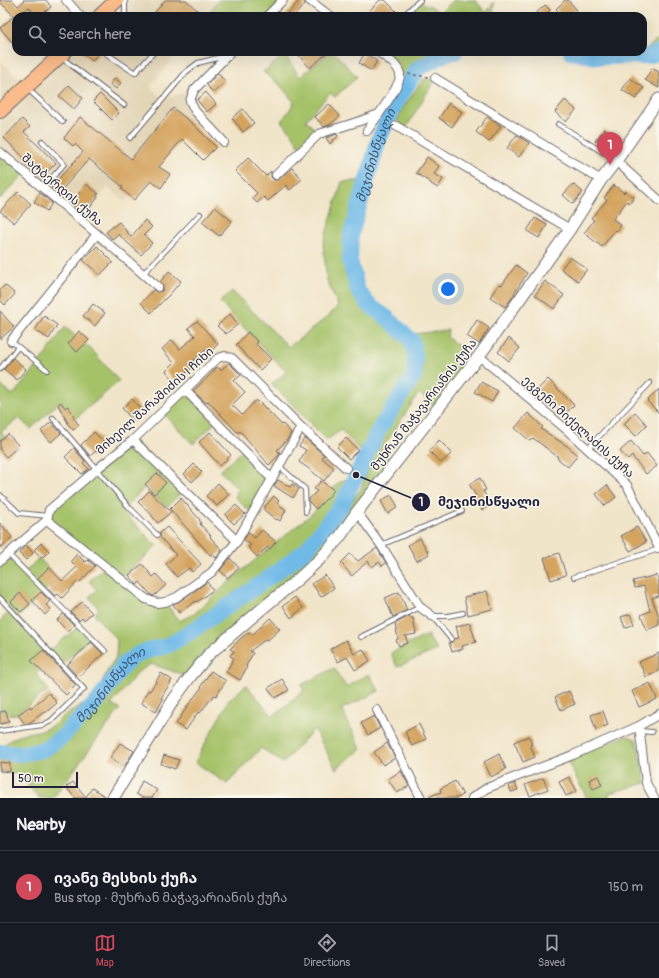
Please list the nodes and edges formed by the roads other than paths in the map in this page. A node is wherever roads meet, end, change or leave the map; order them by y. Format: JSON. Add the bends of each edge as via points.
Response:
{"nodes":[{"id":1,"x":66,"y":0,"type":"edge"},
{"id":2,"x":117,"y":0,"type":"edge"},
{"id":3,"x":126,"y":0,"type":"edge"},
{"id":4,"x":283,"y":0,"type":"edge"},
{"id":5,"x":309,"y":0,"type":"edge"},
{"id":6,"x":420,"y":0,"type":"edge"},
{"id":7,"x":76,"y":12,"type":"edge"},
{"id":8,"x":104,"y":12,"type":"edge"},
{"id":9,"x":125,"y":12,"type":"edge"},
{"id":10,"x":271,"y":12,"type":"edge"},
{"id":11,"x":325,"y":12,"type":"edge"},
{"id":12,"x":407,"y":12,"type":"edge"},
{"id":13,"x":60,"y":56,"type":"edge"},
{"id":14,"x":64,"y":56,"type":"edge"},
{"id":15,"x":110,"y":56,"type":"edge"},
{"id":16,"x":150,"y":56,"type":"edge"},
{"id":17,"x":220,"y":56,"type":"edge"},
{"id":18,"x":227,"y":56,"type":"edge"},
{"id":19,"x":383,"y":56,"type":"edge"},
{"id":20,"x":431,"y":77,"type":"road end"},
{"id":21,"x":27,"y":87,"type":"junction"},
{"id":22,"x":659,"y":99,"type":"edge"},
{"id":23,"x":124,"y":104,"type":"dead end"},
{"id":24,"x":0,"y":112,"type":"edge"},
{"id":25,"x":379,"y":114,"type":"junction"},
{"id":26,"x":63,"y":122,"type":"dead end"},
{"id":27,"x":558,"y":124,"type":"dead end"},
{"id":28,"x":396,"y":126,"type":"dead end"},
{"id":29,"x":367,"y":131,"type":"dead end"},
{"id":30,"x":130,"y":138,"type":"dead end"},
{"id":31,"x":42,"y":141,"type":"dead end"},
{"id":32,"x":224,"y":142,"type":"dead end"},
{"id":33,"x":0,"y":152,"type":"edge"},
{"id":34,"x":616,"y":161,"type":"junction"},
{"id":35,"x":276,"y":175,"type":"dead end"},
{"id":36,"x":601,"y":180,"type":"junction"},
{"id":37,"x":43,"y":188,"type":"junction"},
{"id":38,"x":659,"y":200,"type":"edge"},
{"id":39,"x":200,"y":214,"type":"dead end"},
{"id":40,"x":570,"y":229,"type":"junction"},
{"id":41,"x":97,"y":234,"type":"junction"},
{"id":42,"x":144,"y":274,"type":"junction"},
{"id":43,"x":158,"y":287,"type":"dead end"},
{"id":44,"x":11,"y":341,"type":"joint"},
{"id":45,"x":18,"y":347,"type":"junction"},
{"id":46,"x":479,"y":356,"type":"junction"},
{"id":47,"x":0,"y":369,"type":"edge"},
{"id":48,"x":47,"y":370,"type":"dead end"},
{"id":49,"x":650,"y":383,"type":"dead end"},
{"id":50,"x":185,"y":390,"type":"junction"},
{"id":51,"x":53,"y":418,"type":"dead end"},
{"id":52,"x":301,"y":427,"type":"junction"},
{"id":53,"x":133,"y":440,"type":"junction"},
{"id":54,"x":587,"y":449,"type":"junction"},
{"id":55,"x":279,"y":466,"type":"junction"},
{"id":56,"x":346,"y":468,"type":"dead end"},
{"id":57,"x":97,"y":469,"type":"junction"},
{"id":58,"x":272,"y":479,"type":"junction"},
{"id":59,"x":0,"y":495,"type":"edge"},
{"id":60,"x":462,"y":511,"type":"dead end"},
{"id":61,"x":306,"y":512,"type":"dead end"},
{"id":62,"x":357,"y":512,"type":"junction"},
{"id":63,"x":48,"y":518,"type":"junction"},
{"id":64,"x":157,"y":535,"type":"dead end"},
{"id":65,"x":237,"y":541,"type":"junction"},
{"id":66,"x":381,"y":545,"type":"junction"},
{"id":67,"x":659,"y":549,"type":"edge"},
{"id":68,"x":8,"y":554,"type":"junction"},
{"id":69,"x":0,"y":561,"type":"edge"},
{"id":70,"x":574,"y":577,"type":"dead end"},
{"id":71,"x":0,"y":598,"type":"edge"},
{"id":72,"x":420,"y":607,"type":"junction"},
{"id":73,"x":463,"y":613,"type":"dead end"},
{"id":74,"x":432,"y":616,"type":"junction"},
{"id":75,"x":361,"y":637,"type":"dead end"},
{"id":76,"x":451,"y":639,"type":"dead end"},
{"id":77,"x":105,"y":651,"type":"dead end"},
{"id":78,"x":377,"y":710,"type":"dead end"},
{"id":79,"x":659,"y":714,"type":"edge"},
{"id":80,"x":639,"y":729,"type":"junction"},
{"id":81,"x":0,"y":732,"type":"edge"},
{"id":82,"x":652,"y":732,"type":"dead end"},
{"id":83,"x":112,"y":798,"type":"edge"},
{"id":84,"x":421,"y":798,"type":"edge"},
{"id":85,"x":472,"y":798,"type":"edge"},
{"id":86,"x":654,"y":798,"type":"edge"}],
"edges":[{"from":1,"to":7,"type":"street"},
{"from":2,"to":8,"type":"highway"},
{"from":3,"to":9,"type":"lane"},
{"from":4,"to":10,"type":"street"},
{"from":5,"to":11,"type":"street"},
{"from":6,"to":12,"type":"lane"},
{"from":13,"to":21,"type":"highway"},
{"from":14,"to":23,"type":"lane"},
{"from":15,"to":16,"type":"lane","via":[[135,73]]},
{"from":17,"to":30,"type":"lane","via":[[198,63],[186,72]]},
{"from":18,"to":32,"type":"street","via":[[194,90],[190,101],[195,111]]},
{"from":19,"to":25,"type":"street","via":[[396,66],[400,74],[399,82]]},
{"from":20,"to":36,"type":"street"},
{"from":21,"to":24,"type":"highway"},
{"from":21,"to":26,"type":"lane"},
{"from":22,"to":34,"type":"street","name":"მუხრან მაჭავარიანის ქუჩა"},
{"from":25,"to":29,"type":"street"},
{"from":25,"to":35,"type":"street","via":[[319,134]]},
{"from":27,"to":34,"type":"lane"},
{"from":28,"to":40,"type":"street"},
{"from":31,"to":37,"type":"lane","via":[[64,164]]},
{"from":33,"to":37,"type":"street","name":"შატბერდის ქუჩა"},
{"from":34,"to":36,"type":"street","name":"მუხრან მაჭავარიანის ქუჩა"},
{"from":34,"to":38,"type":"street"},
{"from":36,"to":40,"type":"street","name":"მუხრან მაჭავარიანის ქუჩა"},
{"from":37,"to":41,"type":"street","name":"შატბერდის ქუჩა"},
{"from":39,"to":42,"type":"lane"},
{"from":40,"to":46,"type":"street","name":"მუხრან მაჭავარიანის ქუჩა"},
{"from":41,"to":42,"type":"street"},
{"from":41,"to":44,"type":"street","name":"შატბერდის ქუჩა"},
{"from":42,"to":43,"type":"street"},
{"from":44,"to":45,"type":"lane"},
{"from":45,"to":47,"type":"lane"},
{"from":45,"to":48,"type":"lane"},
{"from":46,"to":54,"type":"street","name":"ევგენი მიქელაძის ქუჩა"},
{"from":46,"to":62,"type":"street","name":"მუხრან მაჭავარიანის ქუჩა"},
{"from":49,"to":54,"type":"lane"},
{"from":50,"to":52,"type":"street","name":"მიხეილ შარაშიძის I ჩიხი","via":[[218,358],[232,358]]},
{"from":50,"to":53,"type":"street","name":"მიხეილ შარაშიძის I ჩიხი"},
{"from":50,"to":58,"type":"street"},
{"from":51,"to":57,"type":"lane"},
{"from":52,"to":55,"type":"street"},
{"from":52,"to":56,"type":"street","name":"მიხეილ შარაშიძის I ჩიხი"},
{"from":53,"to":57,"type":"street","name":"მიხეილ შარაშიძის I ჩიხი"},
{"from":53,"to":65,"type":"street"},
{"from":54,"to":67,"type":"street","name":"ევგენი მიქელაძის ქუჩა","via":[[627,485]]},
{"from":55,"to":58,"type":"street"},
{"from":55,"to":61,"type":"lane","via":[[305,489]]},
{"from":57,"to":63,"type":"street","name":"მიხეილ შარაშიძის I ჩიხი","via":[[49,510]]},
{"from":57,"to":64,"type":"lane"},
{"from":58,"to":65,"type":"street"},
{"from":59,"to":63,"type":"lane","via":[[19,513]]},
{"from":60,"to":66,"type":"lane"},
{"from":62,"to":66,"type":"street"},
{"from":62,"to":83,"type":"street","name":"მუხრან მაჭავარიანის ქუჩა","via":[[339,538],[296,582],[209,654],[174,699]]},
{"from":63,"to":65,"type":"street","via":[[146,599],[157,604],[177,597],[212,572]]},
{"from":63,"to":68,"type":"street","name":"მიხეილ შარაშიძის I ჩიხი"},
{"from":66,"to":72,"type":"street"},
{"from":67,"to":70,"type":"lane"},
{"from":68,"to":69,"type":"street","name":"მიხეილ შარაშიძის I ჩიხი"},
{"from":68,"to":77,"type":"lane"},
{"from":71,"to":81,"type":"lane","via":[[84,689],[51,721],[43,725]]},
{"from":72,"to":74,"type":"street"},
{"from":72,"to":75,"type":"lane"},
{"from":73,"to":74,"type":"lane"},
{"from":74,"to":76,"type":"lane"},
{"from":78,"to":84,"type":"street"},
{"from":79,"to":80,"type":"street"},
{"from":80,"to":82,"type":"lane"},
{"from":80,"to":85,"type":"street","via":[[487,788]]},
{"from":80,"to":86,"type":"street","via":[[646,783]]}]}
